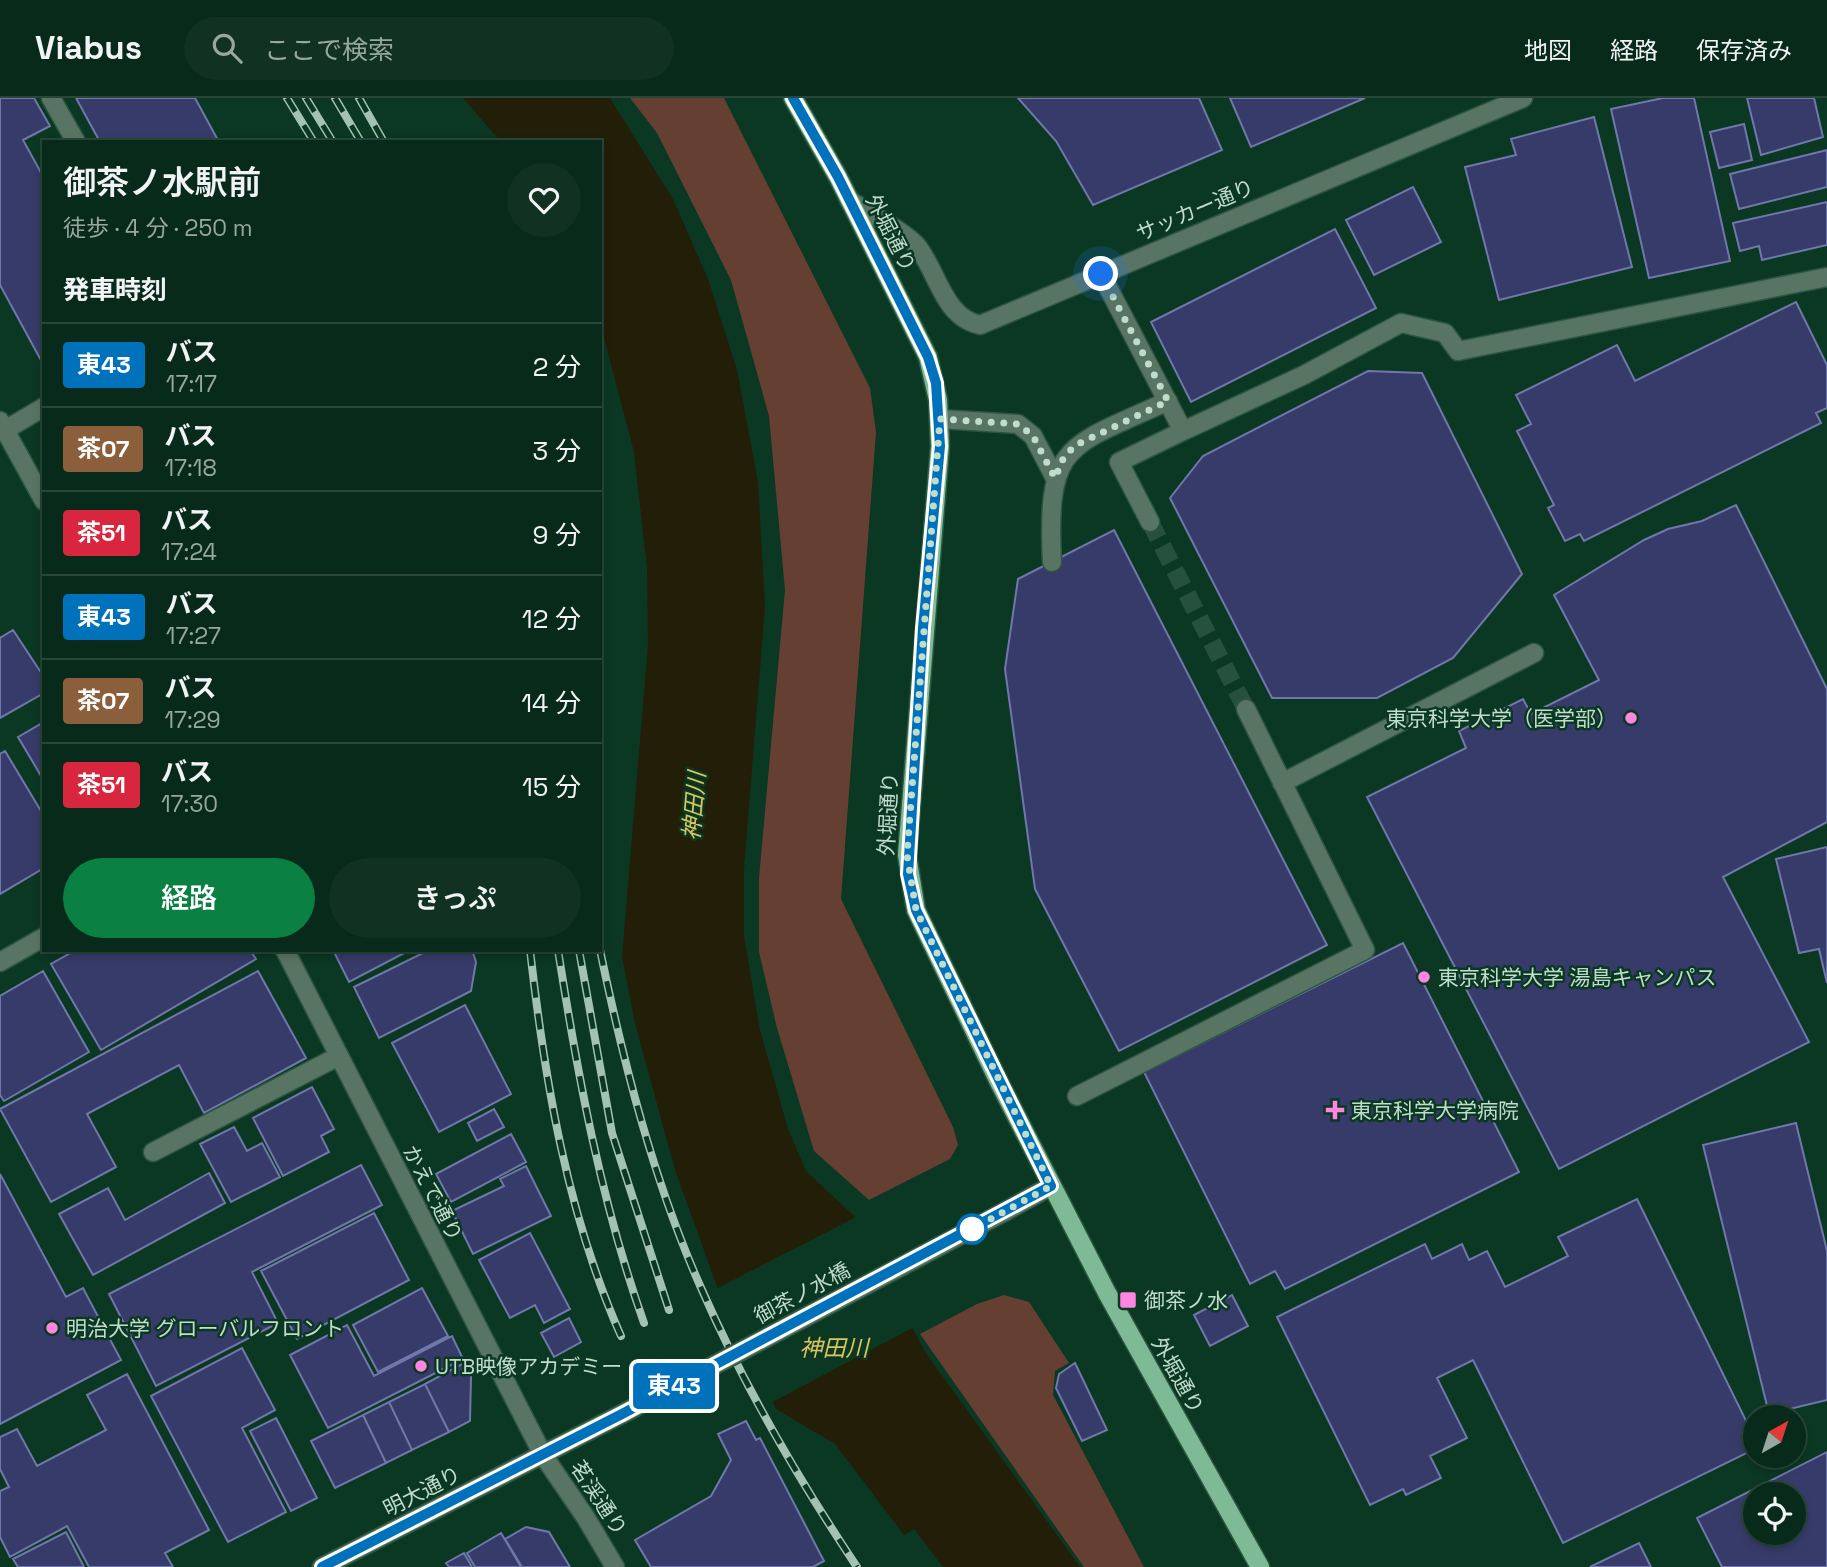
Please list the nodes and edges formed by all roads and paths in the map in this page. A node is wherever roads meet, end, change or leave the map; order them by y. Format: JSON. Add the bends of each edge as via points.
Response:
{"nodes":[{"id":1,"x":51,"y":98,"type":"edge"},
{"id":2,"x":793,"y":98,"type":"edge"},
{"id":3,"x":1523,"y":98,"type":"edge"},
{"id":4,"x":75,"y":140,"type":"edge"},
{"id":5,"x":849,"y":200,"type":"junction"},
{"id":6,"x":1101,"y":274,"type":"junction"},
{"id":7,"x":1827,"y":277,"type":"edge"},
{"id":8,"x":1168,"y":401,"type":"junction"},
{"id":9,"x":42,"y":408,"type":"edge"},
{"id":10,"x":940,"y":419,"type":"junction"},
{"id":11,"x":2,"y":425,"type":"edge"},
{"id":12,"x":1183,"y":431,"type":"junction"},
{"id":13,"x":1055,"y":478,"type":"junction"},
{"id":14,"x":42,"y":497,"type":"edge"},
{"id":15,"x":1150,"y":522,"type":"tunnel mouth"},
{"id":16,"x":1052,"y":562,"type":"dead end"},
{"id":17,"x":1534,"y":653,"type":"dead end"},
{"id":18,"x":1245,"y":709,"type":"tunnel mouth"},
{"id":19,"x":1282,"y":782,"type":"junction"},
{"id":20,"x":42,"y":938,"type":"edge"},
{"id":21,"x":286,"y":952,"type":"edge"},
{"id":22,"x":0,"y":962,"type":"edge"},
{"id":23,"x":337,"y":1057,"type":"junction"},
{"id":24,"x":1077,"y":1096,"type":"dead end"},
{"id":25,"x":153,"y":1153,"type":"dead end"},
{"id":26,"x":1051,"y":1186,"type":"junction"},
{"id":27,"x":543,"y":1455,"type":"junction"},
{"id":28,"x":354,"y":1551,"type":"junction"},
{"id":29,"x":322,"y":1567,"type":"edge"},
{"id":30,"x":363,"y":1567,"type":"edge"},
{"id":31,"x":615,"y":1567,"type":"edge"},
{"id":32,"x":1260,"y":1567,"type":"edge"}],
"edges":[{"from":1,"to":4,"type":"street"},
{"from":2,"to":5,"type":"main road","name":"外堀通り"},
{"from":3,"to":6,"type":"street","name":"サッカー通り"},
{"from":5,"to":6,"type":"street","name":"サッカー通り","via":[[916,245],[956,313],[968,323],[979,325]]},
{"from":5,"to":10,"type":"main road","name":"外堀通り","via":[[928,357]]},
{"from":6,"to":8,"type":"street"},
{"from":7,"to":12,"type":"street","via":[[1458,351],[1445,333],[1401,323],[1304,375]]},
{"from":8,"to":12,"type":"street"},
{"from":8,"to":13,"type":"street","via":[[1074,446]]},
{"from":9,"to":11,"type":"street"},
{"from":10,"to":13,"type":"street","via":[[1018,424],[1033,436]]},
{"from":10,"to":26,"type":"main road","name":"外堀通り","via":[[908,874],[916,910]]},
{"from":11,"to":14,"type":"street"},
{"from":12,"to":15,"type":"street","via":[[1119,462]]},
{"from":13,"to":16,"type":"street"},
{"from":17,"to":19,"type":"street"},
{"from":18,"to":19,"type":"street"},
{"from":19,"to":24,"type":"street","via":[[1365,950]]},
{"from":20,"to":22,"type":"street"},
{"from":21,"to":23,"type":"street","name":"かえで通り"},
{"from":23,"to":25,"type":"street"},
{"from":23,"to":27,"type":"street","name":"かえで通り"},
{"from":26,"to":27,"type":"street","name":"御茶ノ水橋","bridge":true},
{"from":26,"to":32,"type":"main road","name":"外堀通り"},
{"from":27,"to":28,"type":"street","name":"明大通り"},
{"from":27,"to":31,"type":"street","name":"茗渓通り"},
{"from":28,"to":29,"type":"street","name":"明大通り"},
{"from":28,"to":30,"type":"street"}]}
